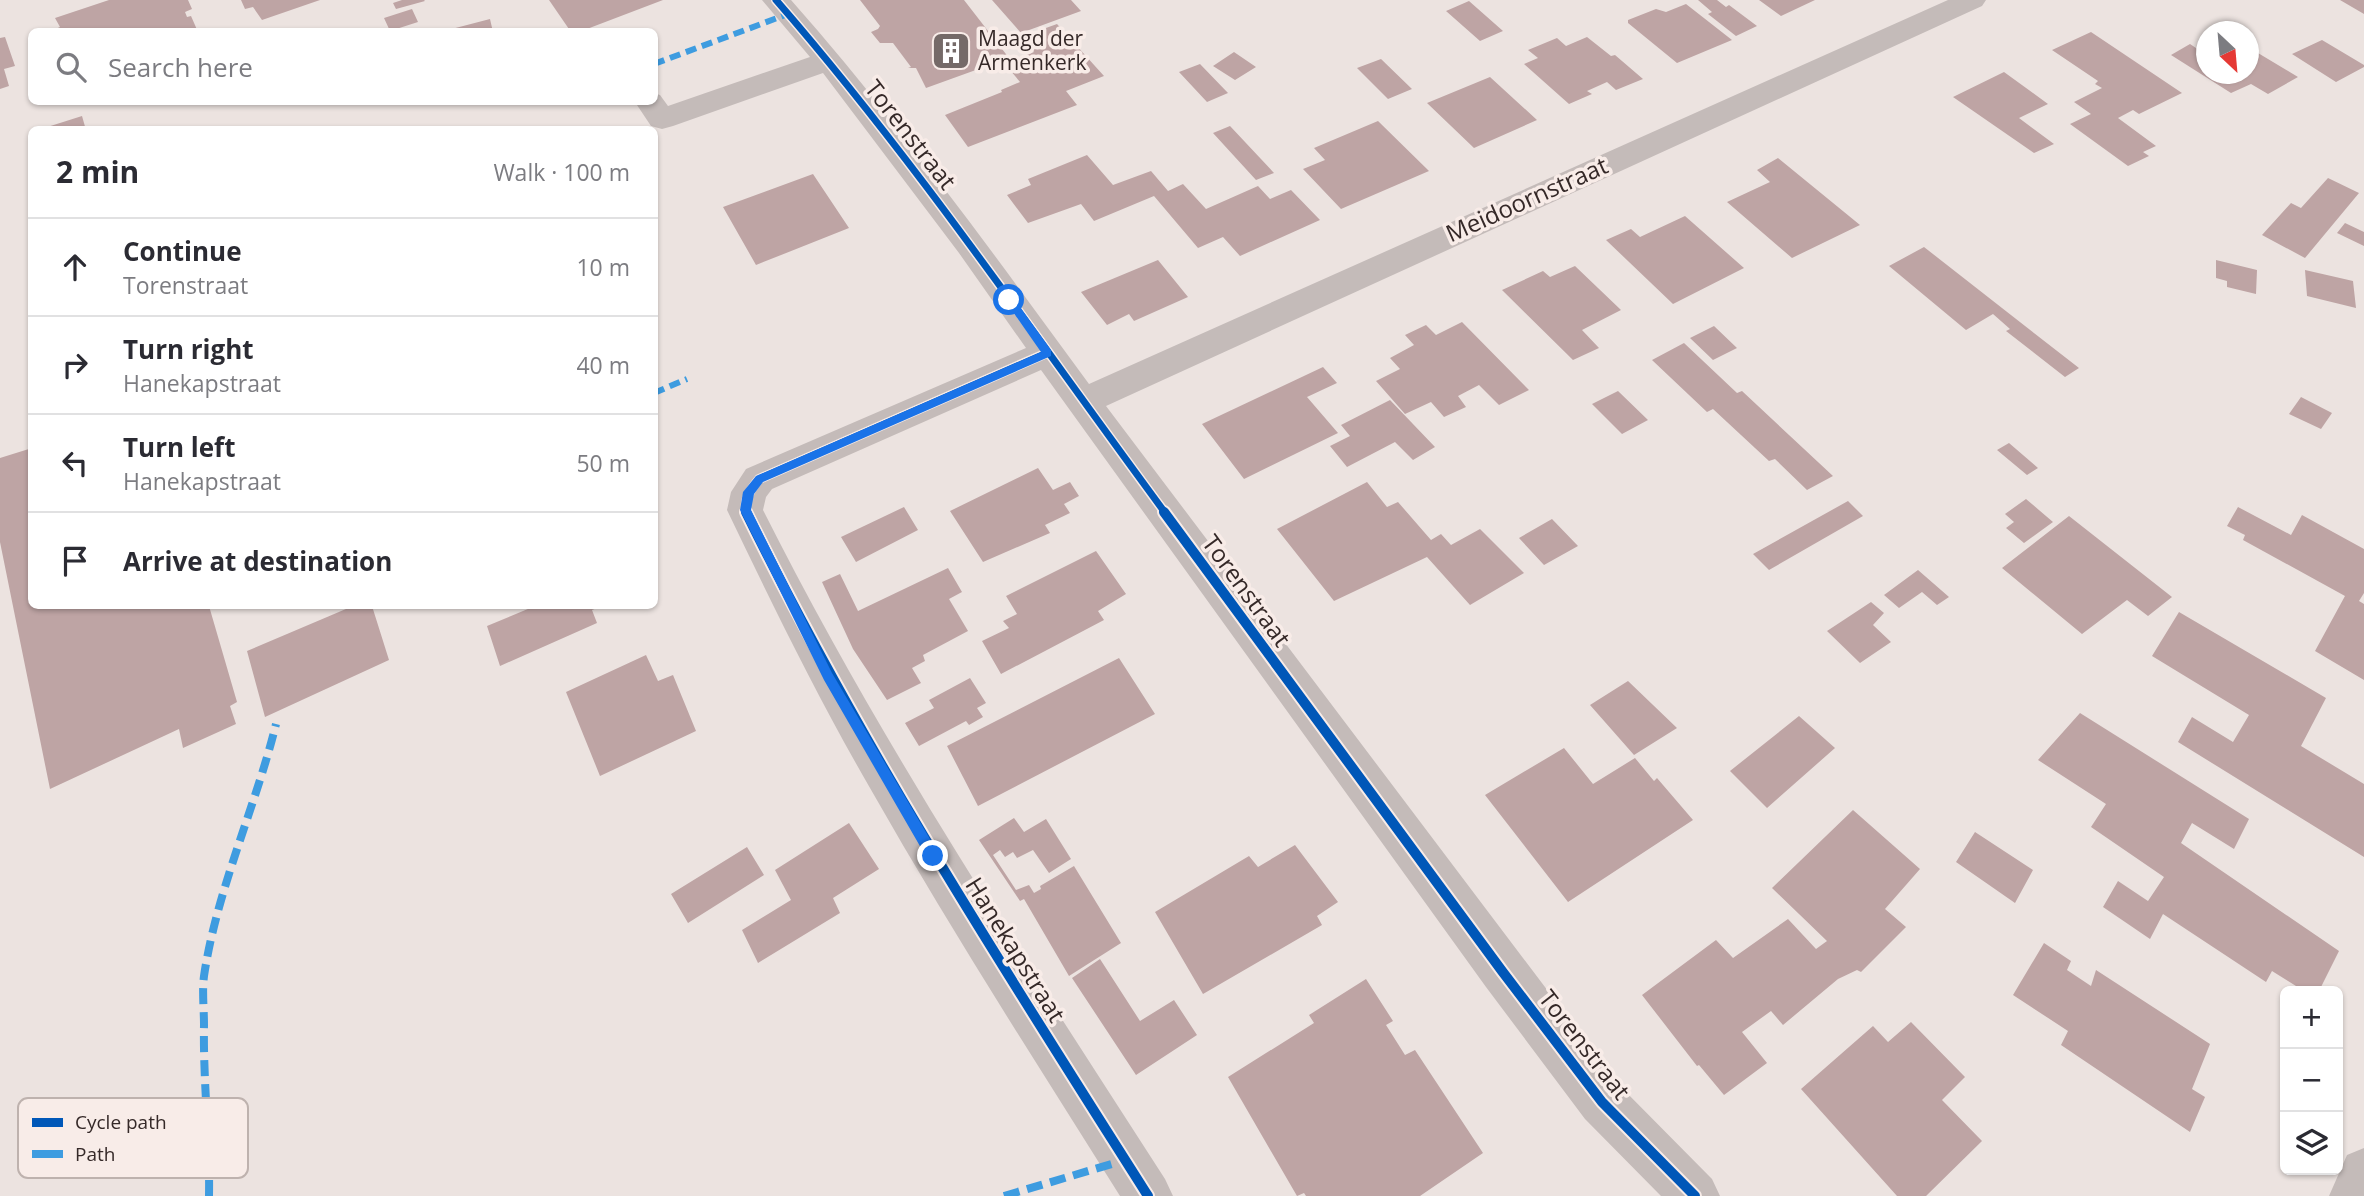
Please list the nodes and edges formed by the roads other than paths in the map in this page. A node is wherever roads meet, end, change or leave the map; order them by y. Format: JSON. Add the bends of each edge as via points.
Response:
{"nodes":[{"id":1,"x":776,"y":0,"type":"edge"},
{"id":2,"x":1972,"y":0,"type":"edge"},
{"id":3,"x":829,"y":61,"type":"junction"},
{"id":4,"x":652,"y":105,"type":"edge"},
{"id":5,"x":1047,"y":353,"type":"junction"},
{"id":6,"x":1083,"y":402,"type":"junction"},
{"id":7,"x":2364,"y":1172,"type":"edge"},
{"id":8,"x":1148,"y":1196,"type":"edge"},
{"id":9,"x":1695,"y":1196,"type":"edge"},
{"id":10,"x":2354,"y":1196,"type":"edge"}],
"edges":[{"from":1,"to":3,"type":"street","name":"Torenstraat"},
{"from":2,"to":6,"type":"street","name":"Meidoornstraat"},
{"from":3,"to":4,"type":"street","via":[[662,119]]},
{"from":3,"to":5,"type":"street","name":"Torenstraat"},
{"from":5,"to":6,"type":"street","name":"Torenstraat"},
{"from":5,"to":8,"type":"street","name":"Hanekapstraat","via":[[759,479],[749,492],[745,510],[828,677],[919,832]]},
{"from":6,"to":9,"type":"street","name":"Torenstraat","via":[[1602,1102]]},
{"from":7,"to":10,"type":"street"}]}
